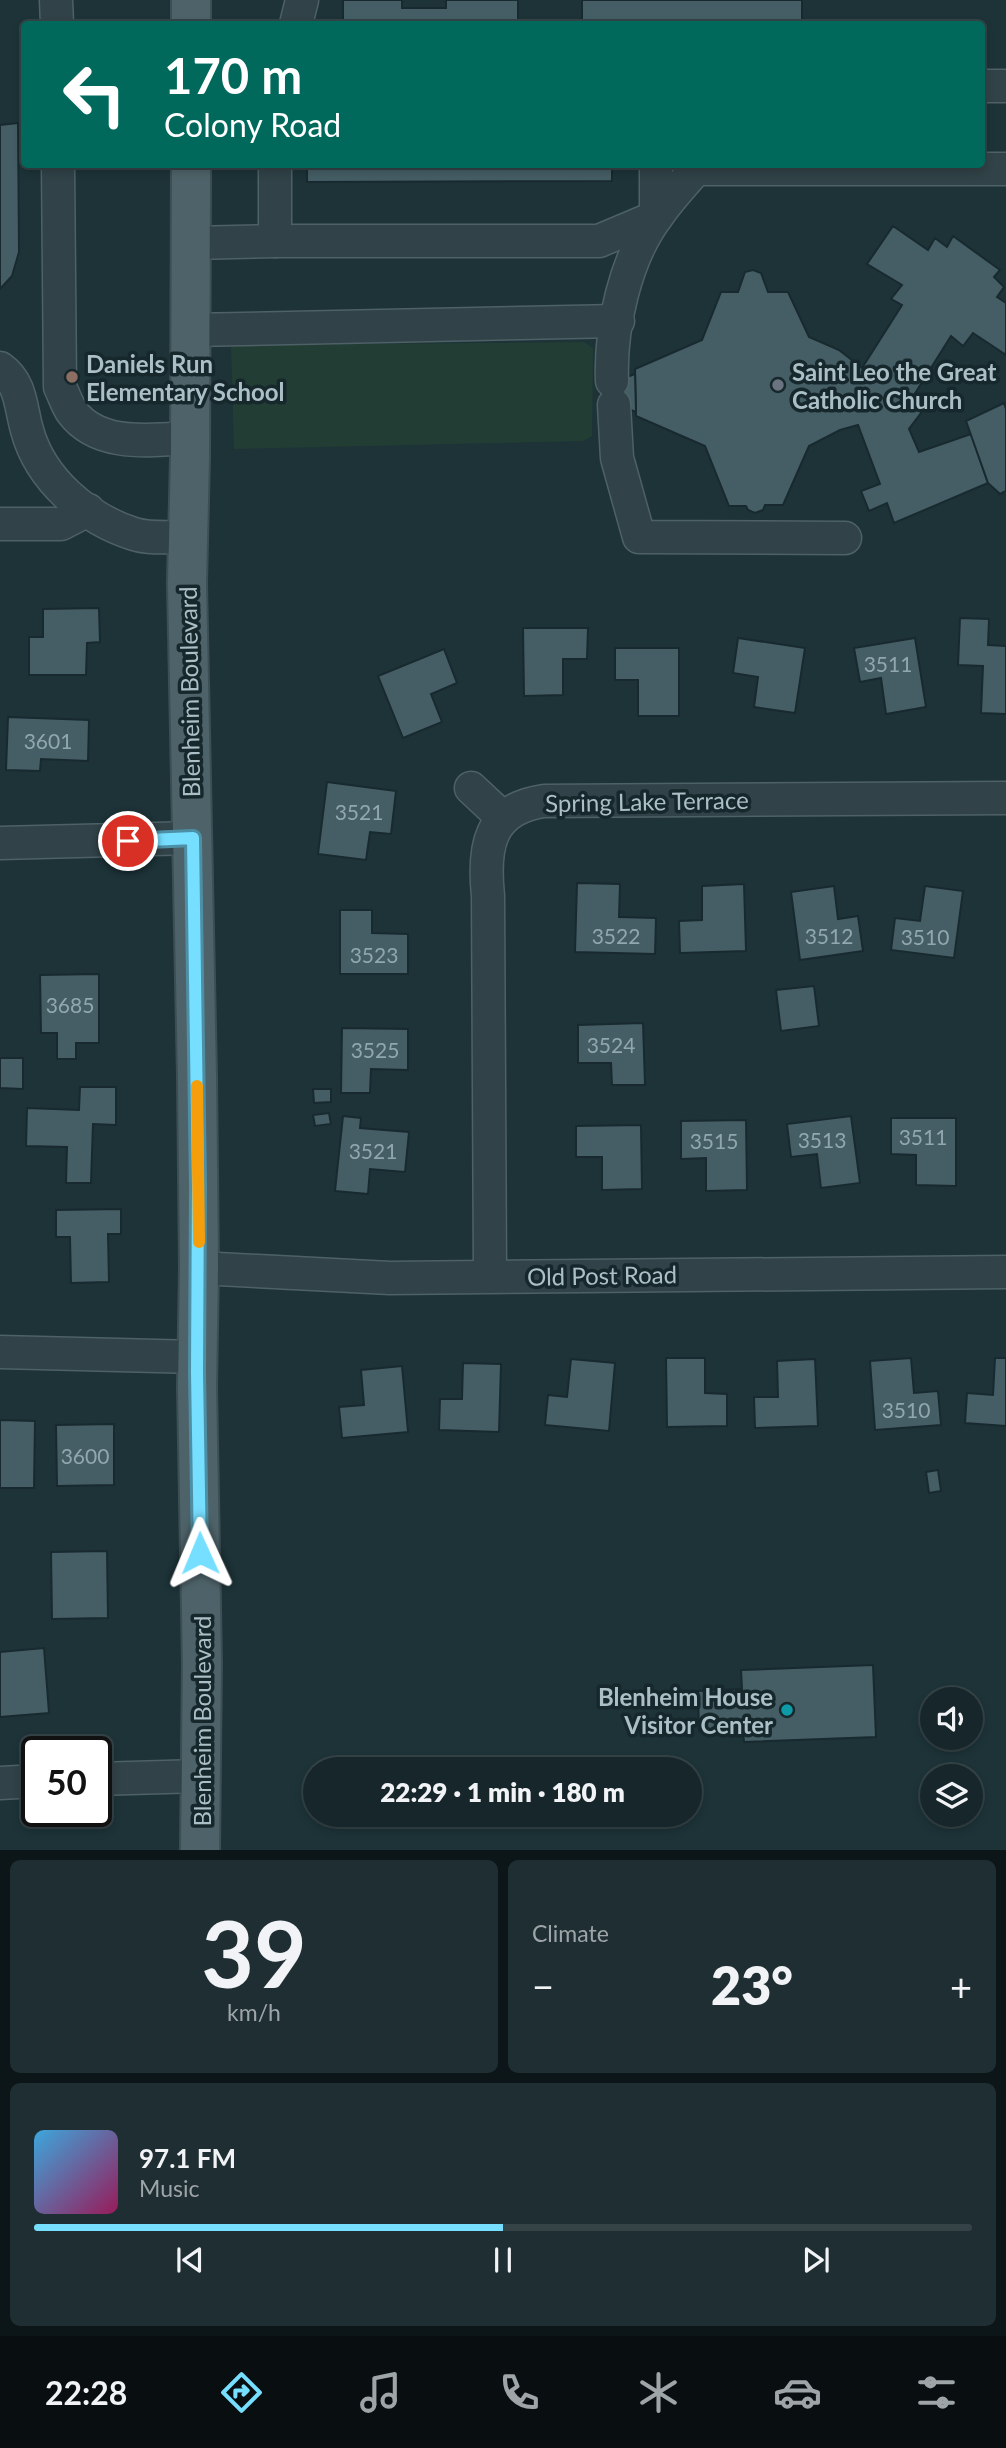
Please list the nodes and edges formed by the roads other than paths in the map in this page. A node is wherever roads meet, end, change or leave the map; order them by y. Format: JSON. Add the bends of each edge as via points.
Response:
{"nodes":[{"id":1,"x":56,"y":0,"type":"edge"},
{"id":2,"x":191,"y":0,"type":"edge"},
{"id":3,"x":302,"y":0,"type":"edge"},
{"id":4,"x":57,"y":21,"type":"edge"},
{"id":5,"x":191,"y":21,"type":"edge"},
{"id":6,"x":297,"y":21,"type":"edge"},
{"id":7,"x":985,"y":86,"type":"edge"},
{"id":8,"x":1006,"y":86,"type":"edge"},
{"id":9,"x":58,"y":168,"type":"edge"},
{"id":10,"x":191,"y":168,"type":"edge"},
{"id":11,"x":275,"y":168,"type":"edge"},
{"id":12,"x":656,"y":168,"type":"edge"},
{"id":13,"x":1006,"y":169,"type":"edge"},
{"id":14,"x":656,"y":217,"type":"junction"},
{"id":15,"x":275,"y":241,"type":"junction"},
{"id":16,"x":191,"y":243,"type":"junction"},
{"id":17,"x":618,"y":321,"type":"junction"},
{"id":18,"x":191,"y":330,"type":"junction"},
{"id":19,"x":0,"y":368,"type":"edge"},
{"id":20,"x":190,"y":438,"type":"junction"},
{"id":21,"x":88,"y":510,"type":"junction"},
{"id":22,"x":0,"y":524,"type":"edge"},
{"id":23,"x":188,"y":537,"type":"junction"},
{"id":24,"x":845,"y":538,"type":"dead end"},
{"id":25,"x":471,"y":788,"type":"dead end"},
{"id":26,"x":1006,"y":798,"type":"edge"},
{"id":27,"x":503,"y":818,"type":"junction"},
{"id":28,"x":193,"y":838,"type":"junction"},
{"id":29,"x":0,"y":843,"type":"edge"},
{"id":30,"x":199,"y":1268,"type":"junction"},
{"id":31,"x":1006,"y":1272,"type":"edge"},
{"id":32,"x":490,"y":1276,"type":"junction"},
{"id":33,"x":0,"y":1352,"type":"edge"},
{"id":34,"x":197,"y":1357,"type":"junction"},
{"id":35,"x":200,"y":1776,"type":"junction"},
{"id":36,"x":112,"y":1779,"type":"edge"},
{"id":37,"x":21,"y":1782,"type":"edge"},
{"id":38,"x":0,"y":1783,"type":"edge"},
{"id":39,"x":200,"y":1850,"type":"edge"}],
"edges":[{"from":1,"to":4,"type":"street"},
{"from":2,"to":5,"type":"main road"},
{"from":3,"to":6,"type":"street"},
{"from":7,"to":8,"type":"street"},
{"from":9,"to":20,"type":"street","via":[[60,387],[72,412],[111,437],[135,441]]},
{"from":10,"to":16,"type":"main road","name":"Blenheim Boulevard"},
{"from":11,"to":15,"type":"street"},
{"from":12,"to":14,"type":"street"},
{"from":13,"to":14,"type":"street","via":[[696,169]]},
{"from":14,"to":15,"type":"street","via":[[599,241]]},
{"from":14,"to":17,"type":"street","via":[[623,286]]},
{"from":15,"to":16,"type":"street"},
{"from":16,"to":18,"type":"main road","name":"Blenheim Boulevard"},
{"from":17,"to":18,"type":"street"},
{"from":17,"to":24,"type":"street","via":[[612,367],[617,458],[639,537]]},
{"from":18,"to":20,"type":"main road","name":"Blenheim Boulevard"},
{"from":19,"to":21,"type":"street","via":[[10,375],[21,397],[27,430],[41,464],[58,487]]},
{"from":20,"to":23,"type":"main road","name":"Blenheim Boulevard"},
{"from":21,"to":22,"type":"street","via":[[61,524]]},
{"from":21,"to":23,"type":"street","via":[[136,535]]},
{"from":23,"to":28,"type":"main road","name":"Blenheim Boulevard"},
{"from":25,"to":27,"type":"street"},
{"from":26,"to":27,"type":"street","name":"Spring Lake Terrace","via":[[544,801]]},
{"from":27,"to":32,"type":"street","via":[[491,838],[485,866]]},
{"from":28,"to":29,"type":"street"},
{"from":28,"to":30,"type":"main road","name":"Blenheim Boulevard"},
{"from":30,"to":32,"type":"street","name":"Old Post Road","via":[[390,1278]]},
{"from":30,"to":34,"type":"main road","name":"Blenheim Boulevard"},
{"from":31,"to":32,"type":"street","name":"Old Post Road"},
{"from":33,"to":34,"type":"street"},
{"from":34,"to":35,"type":"main road","name":"Blenheim Boulevard"},
{"from":35,"to":36,"type":"street"},
{"from":35,"to":39,"type":"main road","name":"Blenheim Boulevard"},
{"from":37,"to":38,"type":"street"}]}
